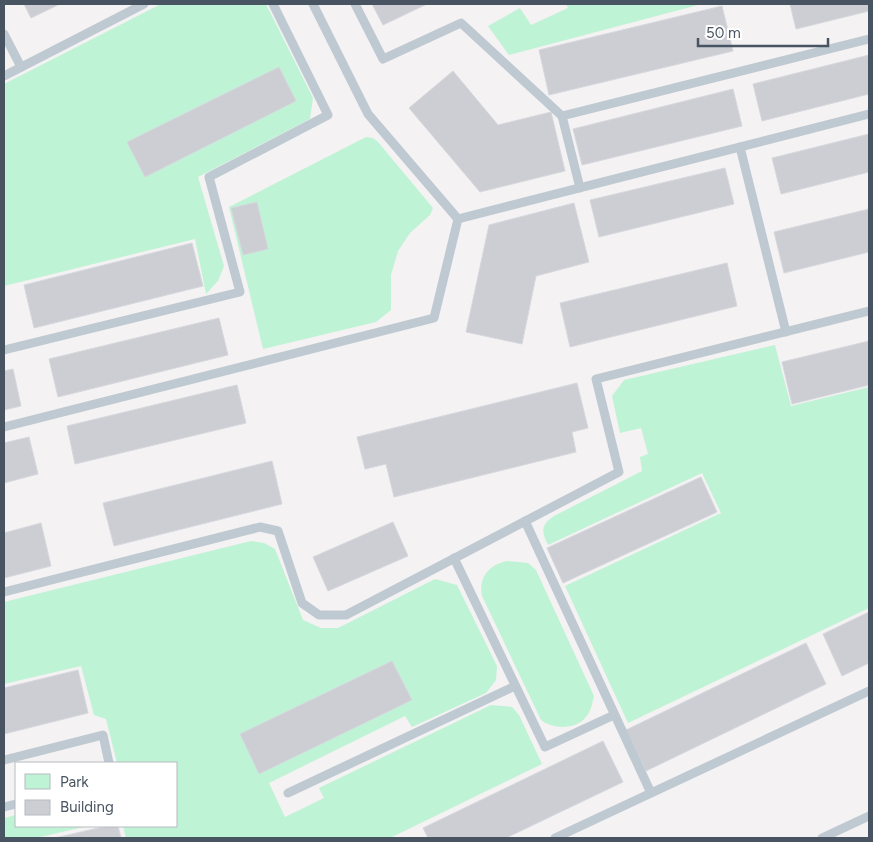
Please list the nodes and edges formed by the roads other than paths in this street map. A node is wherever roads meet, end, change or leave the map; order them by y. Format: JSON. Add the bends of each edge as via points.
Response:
{"nodes":[{"id":1,"x":144,"y":4,"type":"edge"},
{"id":2,"x":273,"y":4,"type":"edge"},
{"id":3,"x":313,"y":4,"type":"edge"},
{"id":4,"x":355,"y":4,"type":"edge"},
{"id":5,"x":4,"y":34,"type":"edge"},
{"id":6,"x":869,"y":39,"type":"edge"},
{"id":7,"x":21,"y":68,"type":"junction"},
{"id":8,"x":4,"y":76,"type":"edge"},
{"id":9,"x":869,"y":114,"type":"edge"},
{"id":10,"x":562,"y":116,"type":"junction"},
{"id":11,"x":740,"y":147,"type":"junction"},
{"id":12,"x":580,"y":188,"type":"junction"},
{"id":13,"x":458,"y":219,"type":"junction"},
{"id":14,"x":869,"y":311,"type":"edge"},
{"id":15,"x":786,"y":332,"type":"junction"},
{"id":16,"x":4,"y":350,"type":"edge"},
{"id":17,"x":4,"y":427,"type":"edge"},
{"id":18,"x":525,"y":521,"type":"junction"},
{"id":19,"x":454,"y":558,"type":"junction"},
{"id":20,"x":4,"y":592,"type":"edge"},
{"id":21,"x":515,"y":686,"type":"junction"},
{"id":22,"x":869,"y":691,"type":"edge"},
{"id":23,"x":614,"y":715,"type":"junction"},
{"id":24,"x":4,"y":760,"type":"edge"},
{"id":25,"x":109,"y":762,"type":"edge"},
{"id":26,"x":288,"y":793,"type":"dead end"},
{"id":27,"x":651,"y":794,"type":"junction"},
{"id":28,"x":869,"y":816,"type":"edge"},
{"id":29,"x":555,"y":838,"type":"edge"},
{"id":30,"x":822,"y":838,"type":"edge"}],
"edges":[{"from":1,"to":7,"type":"lane"},
{"from":2,"to":16,"type":"lane","via":[[328,115],[209,177],[240,292]]},
{"from":3,"to":13,"type":"lane","via":[[368,114]]},
{"from":4,"to":10,"type":"lane","via":[[383,59],[461,23]]},
{"from":5,"to":7,"type":"lane"},
{"from":6,"to":10,"type":"lane"},
{"from":7,"to":8,"type":"lane"},
{"from":9,"to":11,"type":"lane"},
{"from":10,"to":12,"type":"lane"},
{"from":11,"to":12,"type":"lane"},
{"from":11,"to":15,"type":"lane"},
{"from":12,"to":13,"type":"lane"},
{"from":13,"to":17,"type":"lane","via":[[434,318]]},
{"from":14,"to":15,"type":"lane"},
{"from":15,"to":18,"type":"lane","via":[[596,379],[619,472]]},
{"from":18,"to":19,"type":"lane"},
{"from":18,"to":23,"type":"lane"},
{"from":19,"to":20,"type":"lane","via":[[346,615],[318,615],[302,603],[278,531],[260,527]]},
{"from":19,"to":21,"type":"lane"},
{"from":21,"to":23,"type":"lane","via":[[545,747]]},
{"from":21,"to":26,"type":"lane"},
{"from":22,"to":27,"type":"lane"},
{"from":23,"to":27,"type":"lane"},
{"from":24,"to":25,"type":"lane","via":[[103,735]]},
{"from":27,"to":29,"type":"lane"},
{"from":28,"to":30,"type":"lane"}]}
